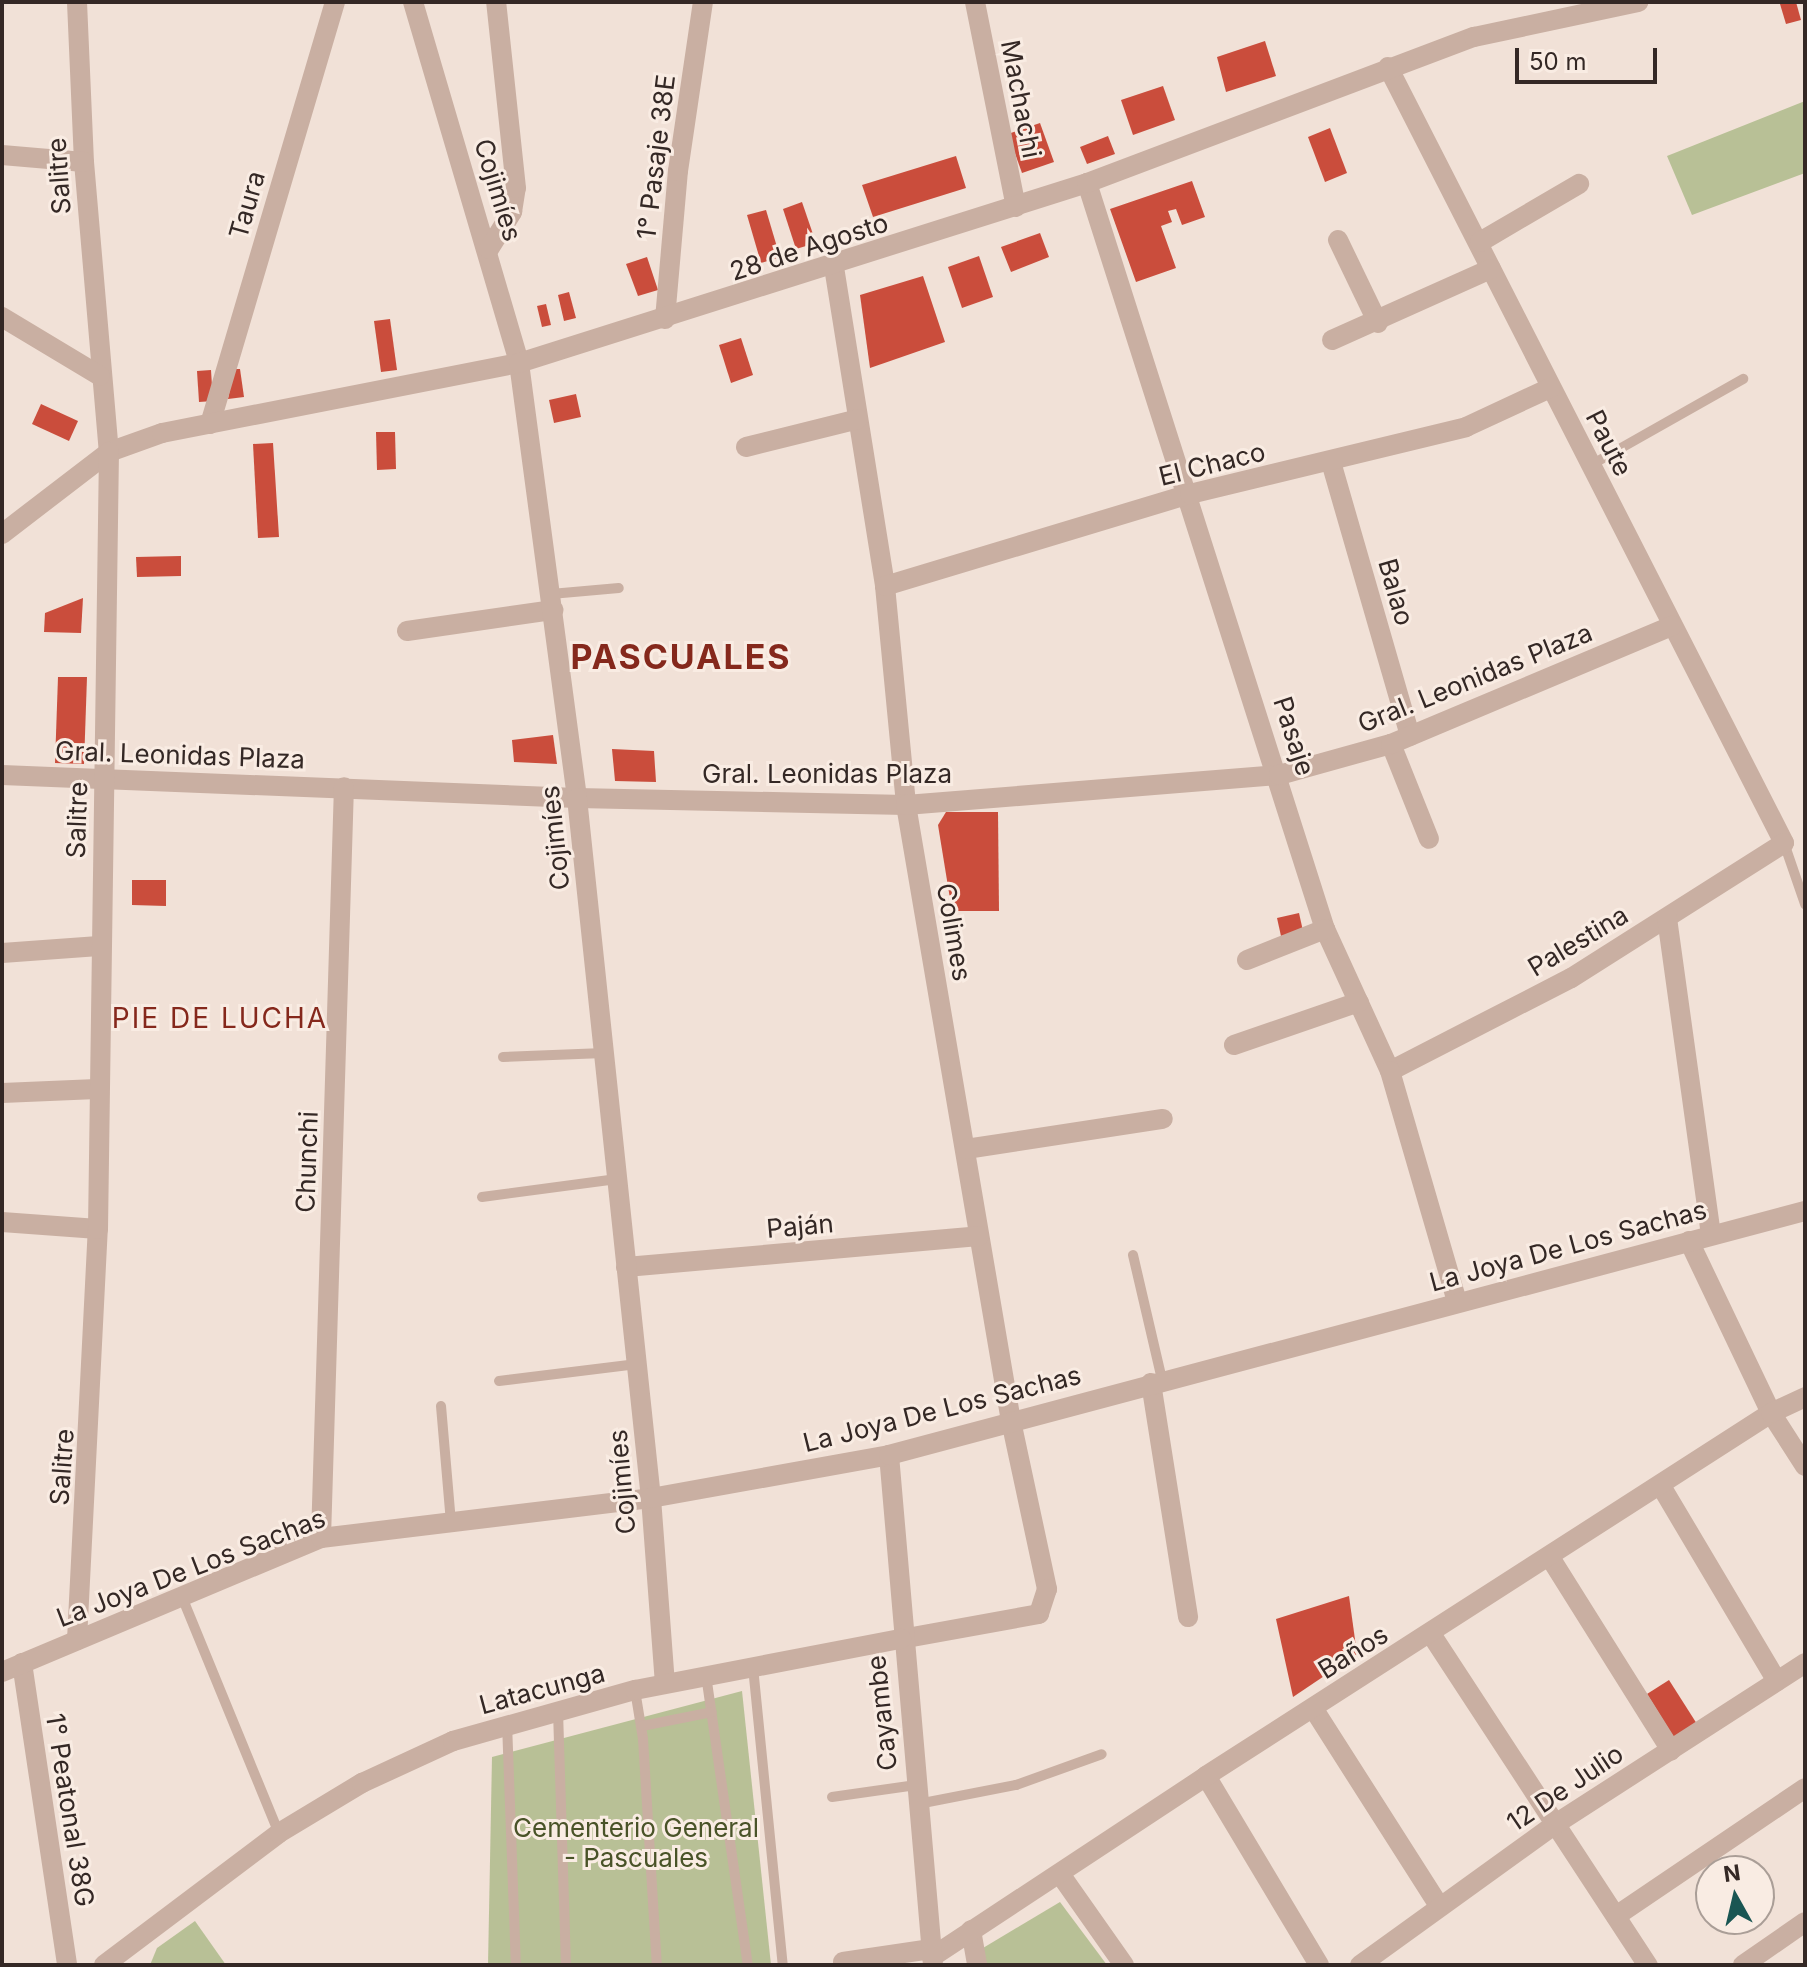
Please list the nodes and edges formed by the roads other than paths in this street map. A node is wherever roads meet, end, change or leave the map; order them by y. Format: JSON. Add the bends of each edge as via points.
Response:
{"nodes":[{"id":1,"x":77,"y":2,"type":"edge"},
{"id":2,"x":335,"y":2,"type":"edge"},
{"id":3,"x":413,"y":2,"type":"edge"},
{"id":4,"x":496,"y":2,"type":"edge"},
{"id":5,"x":703,"y":2,"type":"edge"},
{"id":6,"x":975,"y":2,"type":"edge"},
{"id":7,"x":1638,"y":2,"type":"edge"},
{"id":8,"x":1388,"y":67,"type":"junction"},
{"id":9,"x":2,"y":155,"type":"edge"},
{"id":10,"x":84,"y":162,"type":"junction"},
{"id":11,"x":1087,"y":183,"type":"junction"},
{"id":12,"x":1579,"y":184,"type":"dead end"},
{"id":13,"x":1016,"y":207,"type":"junction"},
{"id":14,"x":1338,"y":240,"type":"dead end"},
{"id":15,"x":1480,"y":242,"type":"junction"},
{"id":16,"x":489,"y":249,"type":"junction"},
{"id":17,"x":834,"y":267,"type":"junction"},
{"id":18,"x":1491,"y":269,"type":"junction"},
{"id":19,"x":2,"y":317,"type":"edge"},
{"id":20,"x":665,"y":319,"type":"junction"},
{"id":21,"x":1378,"y":323,"type":"junction"},
{"id":22,"x":1332,"y":340,"type":"dead end"},
{"id":23,"x":519,"y":363,"type":"junction"},
{"id":24,"x":100,"y":376,"type":"junction"},
{"id":25,"x":1743,"y":379,"type":"dead end"},
{"id":26,"x":1550,"y":388,"type":"junction"},
{"id":27,"x":858,"y":419,"type":"junction"},
{"id":28,"x":210,"y":424,"type":"junction"},
{"id":29,"x":746,"y":447,"type":"dead end"},
{"id":30,"x":109,"y":452,"type":"junction"},
{"id":31,"x":1331,"y":462,"type":"junction"},
{"id":32,"x":1591,"y":465,"type":"junction"},
{"id":33,"x":1190,"y":494,"type":"junction"},
{"id":34,"x":2,"y":534,"type":"edge"},
{"id":35,"x":885,"y":586,"type":"junction"},
{"id":36,"x":619,"y":588,"type":"dead end"},
{"id":37,"x":552,"y":602,"type":"junction"},
{"id":38,"x":1672,"y":626,"type":"junction"},
{"id":39,"x":407,"y":631,"type":"dead end"},
{"id":40,"x":1400,"y":740,"type":"junction"},
{"id":41,"x":2,"y":775,"type":"edge"},
{"id":42,"x":1279,"y":775,"type":"junction"},
{"id":43,"x":105,"y":779,"type":"junction"},
{"id":44,"x":344,"y":787,"type":"junction"},
{"id":45,"x":577,"y":798,"type":"junction"},
{"id":46,"x":906,"y":805,"type":"junction"},
{"id":47,"x":1429,"y":839,"type":"dead end"},
{"id":48,"x":1784,"y":843,"type":"junction"},
{"id":49,"x":1805,"y":904,"type":"edge"},
{"id":50,"x":1667,"y":918,"type":"junction"},
{"id":51,"x":1325,"y":929,"type":"junction"},
{"id":52,"x":99,"y":946,"type":"junction"},
{"id":53,"x":2,"y":953,"type":"edge"},
{"id":54,"x":1247,"y":960,"type":"dead end"},
{"id":55,"x":1359,"y":1002,"type":"junction"},
{"id":56,"x":1234,"y":1045,"type":"dead end"},
{"id":57,"x":604,"y":1053,"type":"junction"},
{"id":58,"x":503,"y":1057,"type":"dead end"},
{"id":59,"x":1390,"y":1071,"type":"junction"},
{"id":60,"x":97,"y":1089,"type":"junction"},
{"id":61,"x":2,"y":1093,"type":"edge"},
{"id":62,"x":1163,"y":1119,"type":"dead end"},
{"id":63,"x":966,"y":1149,"type":"junction"},
{"id":64,"x":617,"y":1179,"type":"junction"},
{"id":65,"x":482,"y":1197,"type":"dead end"},
{"id":66,"x":1805,"y":1211,"type":"edge"},
{"id":67,"x":2,"y":1222,"type":"edge"},
{"id":68,"x":98,"y":1229,"type":"junction"},
{"id":69,"x":1711,"y":1235,"type":"junction"},
{"id":70,"x":979,"y":1236,"type":"junction"},
{"id":71,"x":1689,"y":1241,"type":"junction"},
{"id":72,"x":1133,"y":1255,"type":"dead end"},
{"id":73,"x":626,"y":1267,"type":"junction"},
{"id":74,"x":1457,"y":1301,"type":"junction"},
{"id":75,"x":637,"y":1364,"type":"junction"},
{"id":76,"x":499,"y":1381,"type":"dead end"},
{"id":77,"x":1157,"y":1382,"type":"junction"},
{"id":78,"x":1805,"y":1397,"type":"edge"},
{"id":79,"x":441,"y":1406,"type":"dead end"},
{"id":80,"x":1771,"y":1413,"type":"junction"},
{"id":81,"x":1011,"y":1421,"type":"junction"},
{"id":82,"x":889,"y":1455,"type":"junction"},
{"id":83,"x":1805,"y":1466,"type":"edge"},
{"id":84,"x":1661,"y":1486,"type":"junction"},
{"id":85,"x":651,"y":1498,"type":"junction"},
{"id":86,"x":451,"y":1522,"type":"junction"},
{"id":87,"x":321,"y":1538,"type":"junction"},
{"id":88,"x":1551,"y":1559,"type":"junction"},
{"id":89,"x":182,"y":1597,"type":"junction"},
{"id":90,"x":1046,"y":1602,"type":"joint"},
{"id":91,"x":1188,"y":1617,"type":"dead end"},
{"id":92,"x":1431,"y":1634,"type":"junction"},
{"id":93,"x":901,"y":1639,"type":"junction"},
{"id":94,"x":77,"y":1640,"type":"junction"},
{"id":95,"x":22,"y":1663,"type":"junction"},
{"id":96,"x":1805,"y":1663,"type":"edge"},
{"id":97,"x":753,"y":1665,"type":"junction"},
{"id":98,"x":2,"y":1672,"type":"edge"},
{"id":99,"x":706,"y":1675,"type":"junction"},
{"id":100,"x":1777,"y":1681,"type":"junction"},
{"id":101,"x":665,"y":1683,"type":"junction"},
{"id":102,"x":635,"y":1690,"type":"junction"},
{"id":103,"x":1313,"y":1708,"type":"junction"},
{"id":104,"x":558,"y":1709,"type":"junction"},
{"id":105,"x":712,"y":1712,"type":"junction"},
{"id":106,"x":507,"y":1723,"type":"junction"},
{"id":107,"x":642,"y":1726,"type":"junction"},
{"id":108,"x":1671,"y":1750,"type":"junction"},
{"id":109,"x":1102,"y":1754,"type":"dead end"},
{"id":110,"x":1206,"y":1776,"type":"junction"},
{"id":111,"x":1805,"y":1788,"type":"edge"},
{"id":112,"x":917,"y":1794,"type":"junction"},
{"id":113,"x":832,"y":1797,"type":"dead end"},
{"id":114,"x":1554,"y":1825,"type":"junction"},
{"id":115,"x":279,"y":1833,"type":"junction"},
{"id":116,"x":1060,"y":1874,"type":"junction"},
{"id":117,"x":1439,"y":1906,"type":"junction"},
{"id":118,"x":1616,"y":1916,"type":"junction"},
{"id":119,"x":1805,"y":1922,"type":"edge"},
{"id":120,"x":971,"y":1930,"type":"junction"},
{"id":121,"x":932,"y":1957,"type":"edge"},
{"id":122,"x":843,"y":1962,"type":"dead end"},
{"id":123,"x":1640,"y":1962,"type":"edge"},
{"id":124,"x":67,"y":1965,"type":"edge"},
{"id":125,"x":104,"y":1965,"type":"edge"},
{"id":126,"x":516,"y":1965,"type":"edge"},
{"id":127,"x":566,"y":1965,"type":"edge"},
{"id":128,"x":657,"y":1965,"type":"edge"},
{"id":129,"x":748,"y":1965,"type":"edge"},
{"id":130,"x":783,"y":1965,"type":"edge"},
{"id":131,"x":977,"y":1965,"type":"edge"},
{"id":132,"x":1124,"y":1965,"type":"edge"},
{"id":133,"x":1319,"y":1965,"type":"edge"},
{"id":134,"x":1360,"y":1965,"type":"edge"},
{"id":135,"x":1743,"y":1965,"type":"edge"}],
"edges":[{"from":1,"to":10,"type":"street","name":"Salitre"},
{"from":2,"to":28,"type":"street","name":"Taura"},
{"from":3,"to":16,"type":"street","name":"Cojimíes"},
{"from":4,"to":16,"type":"street","via":[[516,188],[512,212]]},
{"from":5,"to":20,"type":"street","name":"1° Pasaje 38E","via":[[678,171]]},
{"from":6,"to":13,"type":"street","name":"Machachi"},
{"from":7,"to":8,"type":"street","name":"28 de Agosto","via":[[1474,37]]},
{"from":8,"to":11,"type":"street","name":"28 de Agosto"},
{"from":8,"to":15,"type":"street","name":"Paute"},
{"from":9,"to":10,"type":"street"},
{"from":10,"to":24,"type":"street","name":"Salitre"},
{"from":11,"to":13,"type":"street","name":"28 de Agosto"},
{"from":11,"to":33,"type":"street","name":"Pasaje"},
{"from":12,"to":15,"type":"street"},
{"from":13,"to":17,"type":"street","name":"28 de Agosto"},
{"from":14,"to":21,"type":"street"},
{"from":15,"to":18,"type":"street","name":"Paute"},
{"from":16,"to":23,"type":"street","name":"Cojimíes"},
{"from":17,"to":20,"type":"street","name":"28 de Agosto"},
{"from":17,"to":27,"type":"street","name":"Colimes"},
{"from":18,"to":21,"type":"street"},
{"from":18,"to":26,"type":"street","name":"Paute"},
{"from":19,"to":24,"type":"street"},
{"from":20,"to":23,"type":"street","name":"28 de Agosto"},
{"from":21,"to":22,"type":"street"},
{"from":23,"to":28,"type":"street","name":"28 de Agosto"},
{"from":23,"to":37,"type":"street","name":"Cojimíes"},
{"from":24,"to":30,"type":"street","name":"Salitre"},
{"from":25,"to":32,"type":"lane"},
{"from":26,"to":31,"type":"street","name":"El Chaco","via":[[1466,427]]},
{"from":26,"to":32,"type":"street","name":"Paute"},
{"from":27,"to":29,"type":"street"},
{"from":27,"to":35,"type":"street","name":"Colimes"},
{"from":28,"to":30,"type":"street","name":"28 de Agosto"},
{"from":30,"to":34,"type":"street","name":"28 de Agosto"},
{"from":30,"to":43,"type":"street","name":"Salitre"},
{"from":31,"to":33,"type":"street","name":"El Chaco"},
{"from":31,"to":40,"type":"street","name":"Balao"},
{"from":32,"to":38,"type":"street","name":"Paute"},
{"from":33,"to":35,"type":"street","name":"El Chaco"},
{"from":33,"to":42,"type":"street","name":"Pasaje"},
{"from":35,"to":46,"type":"street","name":"Colimes"},
{"from":36,"to":37,"type":"lane"},
{"from":37,"to":39,"type":"street"},
{"from":37,"to":45,"type":"street","name":"Cojimíes"},
{"from":38,"to":40,"type":"street","name":"Gral. Leonidas Plaza"},
{"from":38,"to":48,"type":"street","name":"Paute"},
{"from":40,"to":42,"type":"street","name":"Gral. Leonidas Plaza"},
{"from":40,"to":47,"type":"street","name":"Balao"},
{"from":41,"to":43,"type":"street","name":"Gral. Leonidas Plaza"},
{"from":42,"to":46,"type":"street","name":"Gral. Leonidas Plaza"},
{"from":42,"to":51,"type":"street","name":"Pasaje"},
{"from":43,"to":44,"type":"street","name":"Gral. Leonidas Plaza"},
{"from":43,"to":52,"type":"street","name":"Salitre"},
{"from":44,"to":45,"type":"street","name":"Gral. Leonidas Plaza"},
{"from":44,"to":87,"type":"street","name":"Chunchi"},
{"from":45,"to":46,"type":"street","name":"Gral. Leonidas Plaza"},
{"from":45,"to":57,"type":"street","name":"Cojimíes"},
{"from":46,"to":63,"type":"street","name":"Colimes"},
{"from":48,"to":49,"type":"lane"},
{"from":48,"to":50,"type":"street","name":"Palestina"},
{"from":50,"to":59,"type":"street","name":"Palestina","via":[[1571,978]]},
{"from":50,"to":69,"type":"street"},
{"from":51,"to":54,"type":"street"},
{"from":51,"to":55,"type":"street","name":"Pasaje"},
{"from":52,"to":53,"type":"street"},
{"from":52,"to":60,"type":"street","name":"Salitre"},
{"from":55,"to":56,"type":"street"},
{"from":55,"to":59,"type":"street","name":"Pasaje"},
{"from":57,"to":58,"type":"lane"},
{"from":57,"to":64,"type":"street","name":"Cojimíes"},
{"from":59,"to":74,"type":"street","name":"Pasaje"},
{"from":60,"to":61,"type":"street"},
{"from":60,"to":68,"type":"street","name":"Salitre"},
{"from":62,"to":63,"type":"street"},
{"from":63,"to":70,"type":"street","name":"Colimes"},
{"from":64,"to":65,"type":"lane"},
{"from":64,"to":73,"type":"street","name":"Cojimíes"},
{"from":66,"to":69,"type":"street","name":"La Joya De Los Sachas"},
{"from":67,"to":68,"type":"street"},
{"from":68,"to":94,"type":"street","name":"Salitre"},
{"from":69,"to":71,"type":"street","name":"La Joya De Los Sachas"},
{"from":70,"to":73,"type":"street","name":"Paján"},
{"from":70,"to":81,"type":"street","name":"Colimes"},
{"from":71,"to":74,"type":"street","name":"La Joya De Los Sachas"},
{"from":71,"to":80,"type":"street"},
{"from":72,"to":77,"type":"lane"},
{"from":73,"to":75,"type":"street","name":"Cojimíes"},
{"from":74,"to":77,"type":"street","name":"La Joya De Los Sachas"},
{"from":75,"to":76,"type":"lane"},
{"from":75,"to":85,"type":"street","name":"Cojimíes"},
{"from":77,"to":81,"type":"street","name":"La Joya De Los Sachas"},
{"from":77,"to":91,"type":"street"},
{"from":78,"to":80,"type":"street","name":"Baños"},
{"from":79,"to":86,"type":"lane"},
{"from":80,"to":83,"type":"street"},
{"from":80,"to":84,"type":"street","name":"Baños"},
{"from":81,"to":82,"type":"street","name":"La Joya De Los Sachas"},
{"from":81,"to":90,"type":"street","name":"Colimes"},
{"from":82,"to":85,"type":"street","name":"La Joya De Los Sachas"},
{"from":82,"to":93,"type":"street","name":"Cayambe"},
{"from":84,"to":88,"type":"street","name":"Baños"},
{"from":84,"to":100,"type":"street"},
{"from":85,"to":86,"type":"street","name":"La Joya De Los Sachas"},
{"from":85,"to":101,"type":"street","name":"Cojimíes"},
{"from":86,"to":87,"type":"street","name":"La Joya De Los Sachas"},
{"from":87,"to":89,"type":"street","name":"La Joya De Los Sachas"},
{"from":88,"to":92,"type":"street","name":"Baños"},
{"from":88,"to":108,"type":"street"},
{"from":89,"to":94,"type":"street","name":"La Joya De Los Sachas"},
{"from":89,"to":115,"type":"lane"},
{"from":90,"to":93,"type":"street","name":"Latacunga","via":[[1039,1614]]},
{"from":92,"to":103,"type":"street","name":"Baños"},
{"from":92,"to":114,"type":"street"},
{"from":93,"to":97,"type":"street","name":"Latacunga"},
{"from":93,"to":112,"type":"street","name":"Cayambe"},
{"from":94,"to":95,"type":"street","name":"La Joya De Los Sachas"},
{"from":95,"to":98,"type":"street","name":"La Joya De Los Sachas"},
{"from":95,"to":124,"type":"street","name":"1° Peatonal 38G"},
{"from":96,"to":100,"type":"street","name":"12 De Julio"},
{"from":97,"to":99,"type":"street","name":"Latacunga"},
{"from":97,"to":130,"type":"lane"},
{"from":99,"to":101,"type":"street","name":"Latacunga"},
{"from":99,"to":105,"type":"lane"},
{"from":100,"to":108,"type":"street","name":"12 De Julio"},
{"from":101,"to":102,"type":"street","name":"Latacunga"},
{"from":102,"to":104,"type":"street","name":"Latacunga"},
{"from":102,"to":107,"type":"lane"},
{"from":103,"to":110,"type":"street","name":"Baños"},
{"from":103,"to":117,"type":"street"},
{"from":104,"to":106,"type":"street","name":"Latacunga"},
{"from":104,"to":127,"type":"lane"},
{"from":105,"to":107,"type":"lane"},
{"from":105,"to":129,"type":"lane"},
{"from":106,"to":115,"type":"street","name":"Latacunga","via":[[362,1783]]},
{"from":106,"to":126,"type":"lane"},
{"from":107,"to":128,"type":"lane"},
{"from":108,"to":114,"type":"street","name":"12 De Julio"},
{"from":109,"to":112,"type":"lane","via":[[1016,1785]]},
{"from":110,"to":116,"type":"street","name":"Baños"},
{"from":110,"to":133,"type":"street"},
{"from":111,"to":118,"type":"street"},
{"from":112,"to":113,"type":"lane"},
{"from":112,"to":121,"type":"street","name":"Cayambe"},
{"from":114,"to":117,"type":"street","name":"12 De Julio"},
{"from":114,"to":118,"type":"street"},
{"from":115,"to":125,"type":"street","name":"Latacunga"},
{"from":116,"to":120,"type":"street","name":"Baños"},
{"from":116,"to":132,"type":"street"},
{"from":117,"to":134,"type":"street","name":"12 De Julio"},
{"from":118,"to":123,"type":"street"},
{"from":119,"to":135,"type":"street"},
{"from":120,"to":121,"type":"street","name":"Baños"},
{"from":120,"to":131,"type":"street"},
{"from":121,"to":122,"type":"street"}]}
